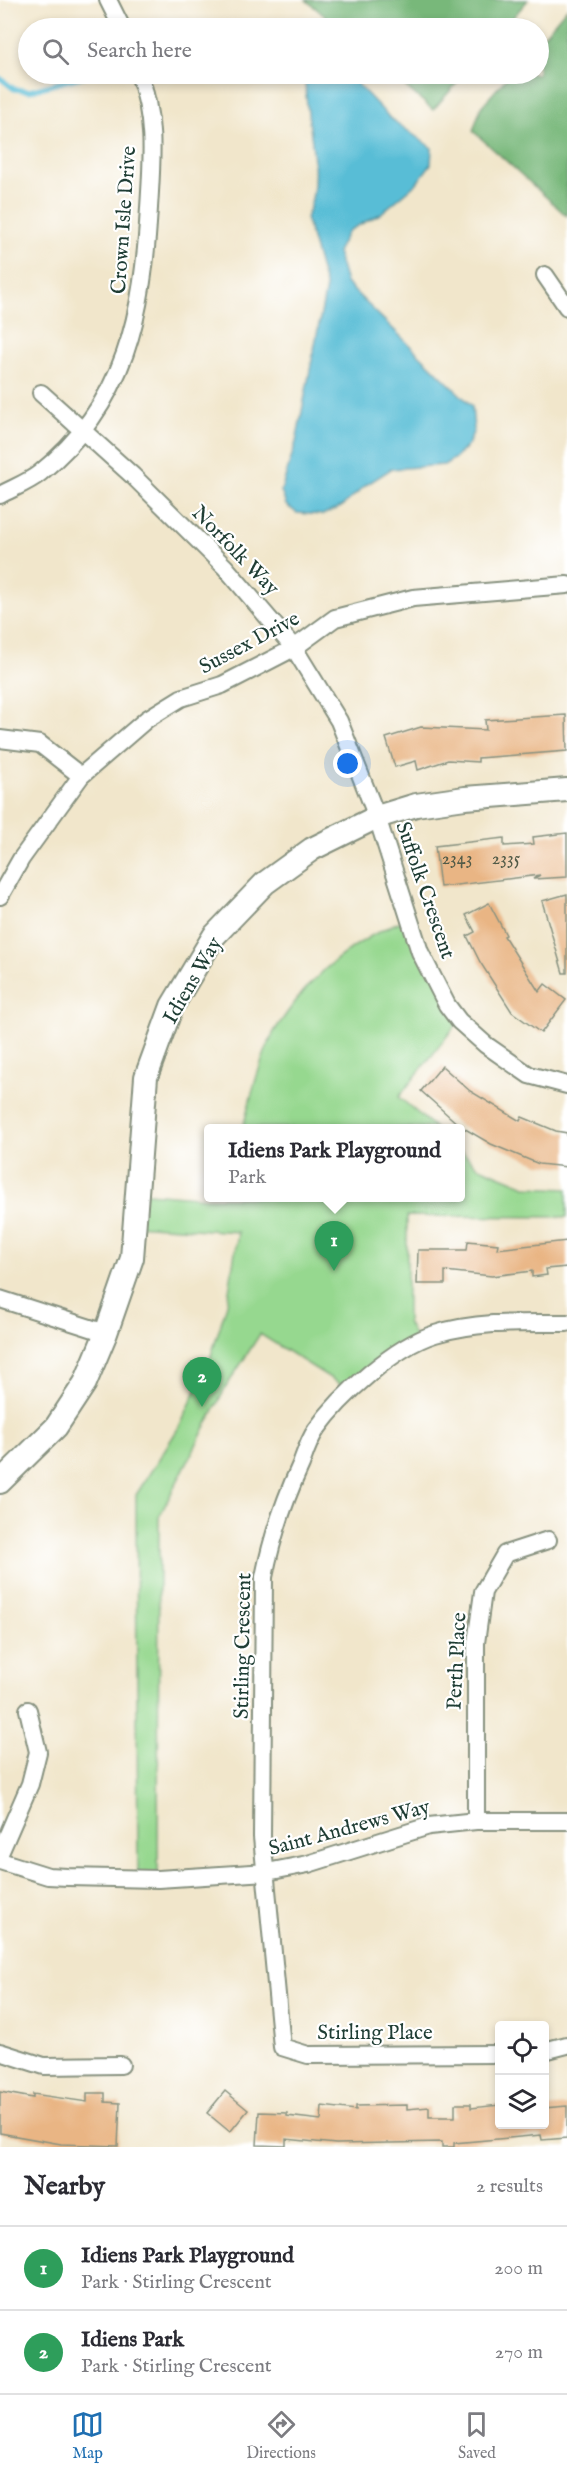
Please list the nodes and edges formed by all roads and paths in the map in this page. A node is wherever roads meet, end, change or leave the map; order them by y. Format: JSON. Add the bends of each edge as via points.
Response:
{"nodes":[{"id":1,"x":108,"y":0,"type":"edge"},
{"id":2,"x":117,"y":18,"type":"edge"},
{"id":3,"x":143,"y":84,"type":"edge"},
{"id":4,"x":545,"y":275,"type":"dead end"},
{"id":5,"x":567,"y":307,"type":"edge"},
{"id":6,"x":40,"y":393,"type":"dead end"},
{"id":7,"x":82,"y":431,"type":"junction"},
{"id":8,"x":0,"y":495,"type":"edge"},
{"id":9,"x":567,"y":585,"type":"edge"},
{"id":10,"x":294,"y":648,"type":"junction"},
{"id":11,"x":0,"y":739,"type":"edge"},
{"id":12,"x":81,"y":776,"type":"junction"},
{"id":13,"x":567,"y":790,"type":"edge"},
{"id":14,"x":377,"y":817,"type":"junction"},
{"id":15,"x":0,"y":896,"type":"edge"},
{"id":16,"x":567,"y":1085,"type":"edge"},
{"id":17,"x":0,"y":1299,"type":"edge"},
{"id":18,"x":567,"y":1323,"type":"edge"},
{"id":19,"x":106,"y":1333,"type":"junction"},
{"id":20,"x":0,"y":1482,"type":"edge"},
{"id":21,"x":548,"y":1540,"type":"dead end"},
{"id":22,"x":28,"y":1710,"type":"dead end"},
{"id":23,"x":476,"y":1821,"type":"junction"},
{"id":24,"x":567,"y":1821,"type":"edge"},
{"id":25,"x":0,"y":1853,"type":"edge"},
{"id":26,"x":0,"y":1861,"type":"edge"},
{"id":27,"x":267,"y":1872,"type":"junction"},
{"id":28,"x":567,"y":2045,"type":"edge"},
{"id":29,"x":549,"y":2050,"type":"edge"},
{"id":30,"x":0,"y":2052,"type":"edge"},
{"id":31,"x":495,"y":2054,"type":"edge"},
{"id":32,"x":121,"y":2066,"type":"dead end"}],
"edges":[{"from":1,"to":2,"type":"street"},
{"from":3,"to":7,"type":"street","name":"Crown Isle Drive","via":[[149,101],[153,152],[142,294],[131,339],[111,387]]},
{"from":4,"to":5,"type":"street"},
{"from":6,"to":7,"type":"street"},
{"from":7,"to":8,"type":"street","name":"Crown Isle Drive","via":[[39,474]]},
{"from":7,"to":10,"type":"street","name":"Norfolk Way","via":[[225,567]]},
{"from":9,"to":10,"type":"street","name":"Sussex Drive","via":[[413,598],[335,618]]},
{"from":10,"to":12,"type":"street","name":"Sussex Drive","via":[[222,685],[181,698],[147,719]]},
{"from":10,"to":14,"type":"street","name":"Norfolk Way","via":[[339,720]]},
{"from":11,"to":12,"type":"street","via":[[40,744]]},
{"from":12,"to":15,"type":"street","name":"Sussex Drive","via":[[21,859]]},
{"from":13,"to":14,"type":"street","name":"Idiens Way","via":[[465,798],[416,805]]},
{"from":14,"to":16,"type":"street","name":"Suffolk Crescent","via":[[420,952],[447,1005],[486,1045],[529,1075]]},
{"from":14,"to":19,"type":"street","name":"Idiens Way","via":[[312,849],[265,883],[214,936],[172,1006],[146,1077],[132,1258]]},
{"from":17,"to":19,"type":"street"},
{"from":18,"to":27,"type":"street","name":"Stirling Crescent","via":[[484,1323],[433,1334],[390,1357],[351,1391],[315,1432],[271,1540],[264,1577],[262,1837]]},
{"from":19,"to":20,"type":"street","name":"Idiens Way","via":[[86,1383],[56,1427]]},
{"from":21,"to":23,"type":"street","name":"Perth Place","via":[[505,1554],[483,1592],[476,1643]]},
{"from":22,"to":25,"type":"street","via":[[38,1752],[30,1784]]},
{"from":23,"to":24,"type":"street","name":"Saint Andrews Way"},
{"from":23,"to":27,"type":"street","name":"Saint Andrews Way","via":[[429,1826],[308,1864]]},
{"from":26,"to":27,"type":"street","name":"Saint Andrews Way","via":[[48,1876],[158,1879]]},
{"from":27,"to":31,"type":"street","name":"Stirling Place","via":[[282,2047],[308,2055]]},
{"from":28,"to":29,"type":"street"},
{"from":30,"to":32,"type":"street","via":[[45,2066]]}]}
